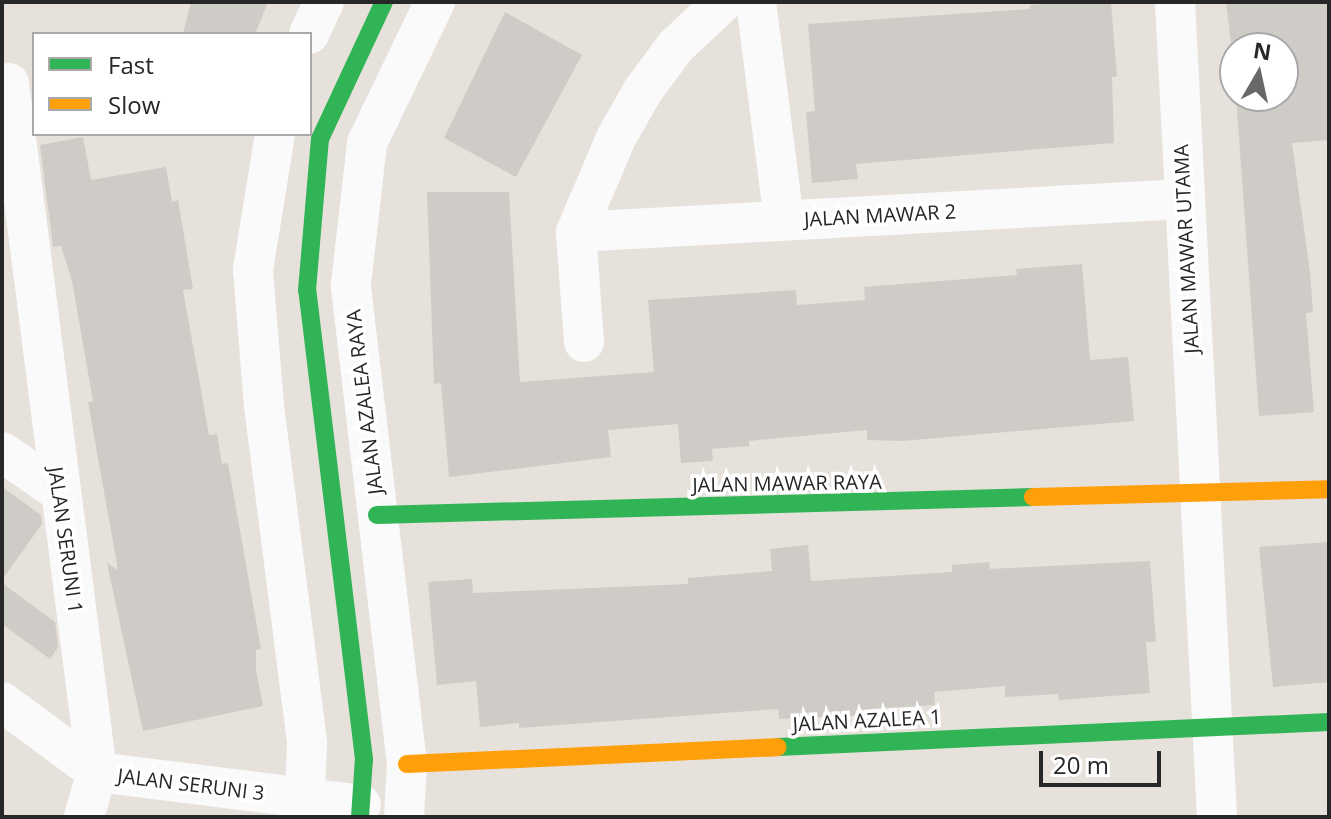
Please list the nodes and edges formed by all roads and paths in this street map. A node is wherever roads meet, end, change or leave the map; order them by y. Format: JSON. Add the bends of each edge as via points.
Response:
{"nodes":[{"id":1,"x":324,"y":2,"type":"edge"},
{"id":2,"x":384,"y":2,"type":"edge"},
{"id":3,"x":435,"y":2,"type":"edge"},
{"id":4,"x":723,"y":2,"type":"edge"},
{"id":5,"x":756,"y":2,"type":"edge"},
{"id":6,"x":1175,"y":2,"type":"edge"},
{"id":7,"x":310,"y":32,"type":"edge"},
{"id":8,"x":15,"y":85,"type":"edge"},
{"id":9,"x":312,"y":126,"type":"edge"},
{"id":10,"x":275,"y":136,"type":"edge"},
{"id":11,"x":306,"y":136,"type":"edge"},
{"id":12,"x":367,"y":143,"type":"junction"},
{"id":13,"x":1184,"y":199,"type":"junction"},
{"id":14,"x":784,"y":220,"type":"junction"},
{"id":15,"x":576,"y":232,"type":"junction"},
{"id":16,"x":15,"y":252,"type":"edge"},
{"id":17,"x":584,"y":342,"type":"dead end"},
{"id":18,"x":2,"y":452,"type":"edge"},
{"id":19,"x":1329,"y":489,"type":"edge"},
{"id":20,"x":60,"y":492,"type":"junction"},
{"id":21,"x":1197,"y":496,"type":"junction"},
{"id":22,"x":377,"y":515,"type":"junction"},
{"id":23,"x":2,"y":702,"type":"edge"},
{"id":24,"x":1329,"y":722,"type":"edge"},
{"id":25,"x":1212,"y":726,"type":"junction"},
{"id":26,"x":407,"y":764,"type":"junction"},
{"id":27,"x":97,"y":772,"type":"junction"},
{"id":28,"x":305,"y":808,"type":"edge"},
{"id":29,"x":361,"y":811,"type":"edge"},
{"id":30,"x":84,"y":817,"type":"edge"},
{"id":31,"x":404,"y":817,"type":"edge"},
{"id":32,"x":1217,"y":817,"type":"edge"}],
"edges":[{"from":1,"to":7,"type":"street"},
{"from":2,"to":9,"type":"street"},
{"from":3,"to":12,"type":"street","name":"JALAN AZALEA RAYA"},
{"from":4,"to":15,"type":"street","via":[[675,47],[642,92]]},
{"from":5,"to":14,"type":"street"},
{"from":6,"to":13,"type":"street","name":"JALAN MAWAR UTAMA"},
{"from":8,"to":16,"type":"street","name":"JALAN SERUNI 1"},
{"from":10,"to":28,"type":"street","via":[[253,270],[264,406],[301,681]]},
{"from":11,"to":12,"type":"street"},
{"from":11,"to":29,"type":"street","via":[[309,339],[364,759]]},
{"from":12,"to":22,"type":"street","name":"JALAN AZALEA RAYA","via":[[351,284]]},
{"from":13,"to":14,"type":"street","name":"JALAN MAWAR 2"},
{"from":13,"to":21,"type":"street","name":"JALAN MAWAR UTAMA"},
{"from":14,"to":15,"type":"street","name":"JALAN MAWAR 2"},
{"from":15,"to":17,"type":"street"},
{"from":16,"to":20,"type":"street","name":"JALAN SERUNI 1"},
{"from":18,"to":20,"type":"street"},
{"from":19,"to":21,"type":"street","name":"JALAN MAWAR RAYA"},
{"from":20,"to":27,"type":"street","name":"JALAN SERUNI 1"},
{"from":21,"to":22,"type":"street","name":"JALAN MAWAR RAYA"},
{"from":21,"to":25,"type":"street","name":"JALAN MAWAR UTAMA"},
{"from":22,"to":26,"type":"street","name":"JALAN AZALEA RAYA"},
{"from":23,"to":27,"type":"street","name":"JALAN SERUNI 3"},
{"from":24,"to":25,"type":"street","name":"JALAN AZALEA 1"},
{"from":25,"to":26,"type":"street","name":"JALAN AZALEA 1"},
{"from":25,"to":32,"type":"street","name":"JALAN MAWAR UTAMA"},
{"from":26,"to":31,"type":"street","name":"JALAN AZALEA RAYA"},
{"from":27,"to":28,"type":"street","name":"JALAN SERUNI 3"},
{"from":27,"to":30,"type":"street","name":"JALAN SERUNI 1"},
{"from":28,"to":29,"type":"street","name":"JALAN SERUNI 3"}]}
